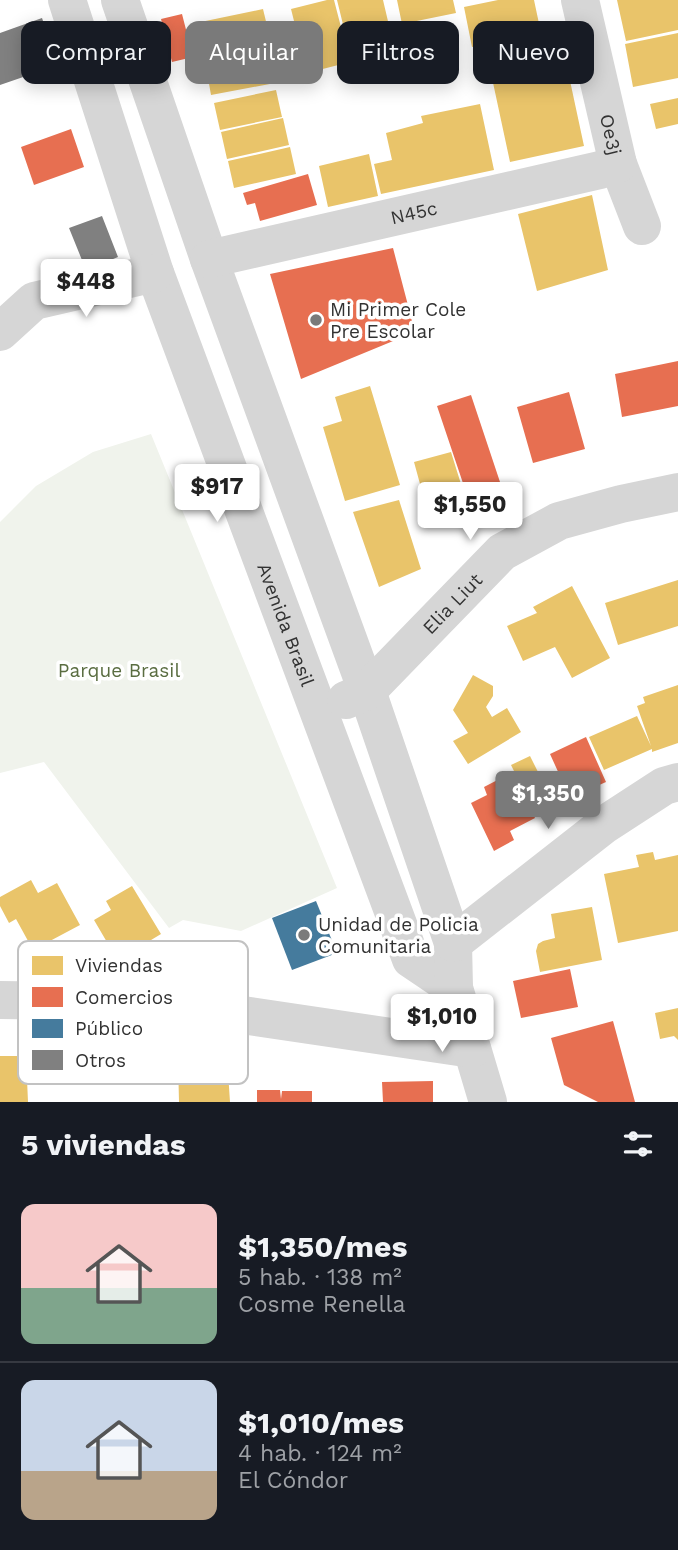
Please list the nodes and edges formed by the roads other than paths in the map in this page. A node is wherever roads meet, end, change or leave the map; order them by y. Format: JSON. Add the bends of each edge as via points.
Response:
{"nodes":[{"id":1,"x":67,"y":0,"type":"edge"},
{"id":2,"x":580,"y":0,"type":"edge"},
{"id":3,"x":130,"y":2,"type":"edge"},
{"id":4,"x":618,"y":164,"type":"junction"},
{"id":5,"x":642,"y":226,"type":"dead end"},
{"id":6,"x":209,"y":259,"type":"junction"},
{"id":7,"x":155,"y":273,"type":"junction"},
{"id":8,"x":0,"y":332,"type":"edge"},
{"id":9,"x":678,"y":492,"type":"edge"},
{"id":10,"x":366,"y":691,"type":"junction"},
{"id":11,"x":318,"y":712,"type":"junction"},
{"id":12,"x":678,"y":782,"type":"edge"},
{"id":13,"x":453,"y":943,"type":"junction"},
{"id":14,"x":454,"y":988,"type":"junction"},
{"id":15,"x":0,"y":1000,"type":"edge"},
{"id":16,"x":18,"y":1000,"type":"edge"},
{"id":17,"x":248,"y":1016,"type":"edge"},
{"id":18,"x":472,"y":1049,"type":"junction"},
{"id":19,"x":488,"y":1102,"type":"edge"}],
"edges":[{"from":1,"to":7,"type":"street","name":"Avenida Brasil"},
{"from":2,"to":4,"type":"street","name":"Oe3j"},
{"from":3,"to":6,"type":"street"},
{"from":4,"to":5,"type":"street","name":"Oe3j"},
{"from":4,"to":6,"type":"street","name":"N45c"},
{"from":6,"to":10,"type":"street"},
{"from":7,"to":8,"type":"street","via":[[34,301]]},
{"from":7,"to":11,"type":"street","name":"Avenida Brasil"},
{"from":9,"to":10,"type":"street","name":"Elia Liut","via":[[559,521],[502,552]]},
{"from":10,"to":11,"type":"street","name":"Elia Liut"},
{"from":10,"to":13,"type":"street"},
{"from":11,"to":14,"type":"street","name":"Avenida Brasil","via":[[411,959]]},
{"from":12,"to":13,"type":"street","via":[[604,824]]},
{"from":13,"to":14,"type":"street"},
{"from":14,"to":18,"type":"street"},
{"from":15,"to":16,"type":"street"},
{"from":17,"to":18,"type":"street"},
{"from":18,"to":19,"type":"street"}]}
